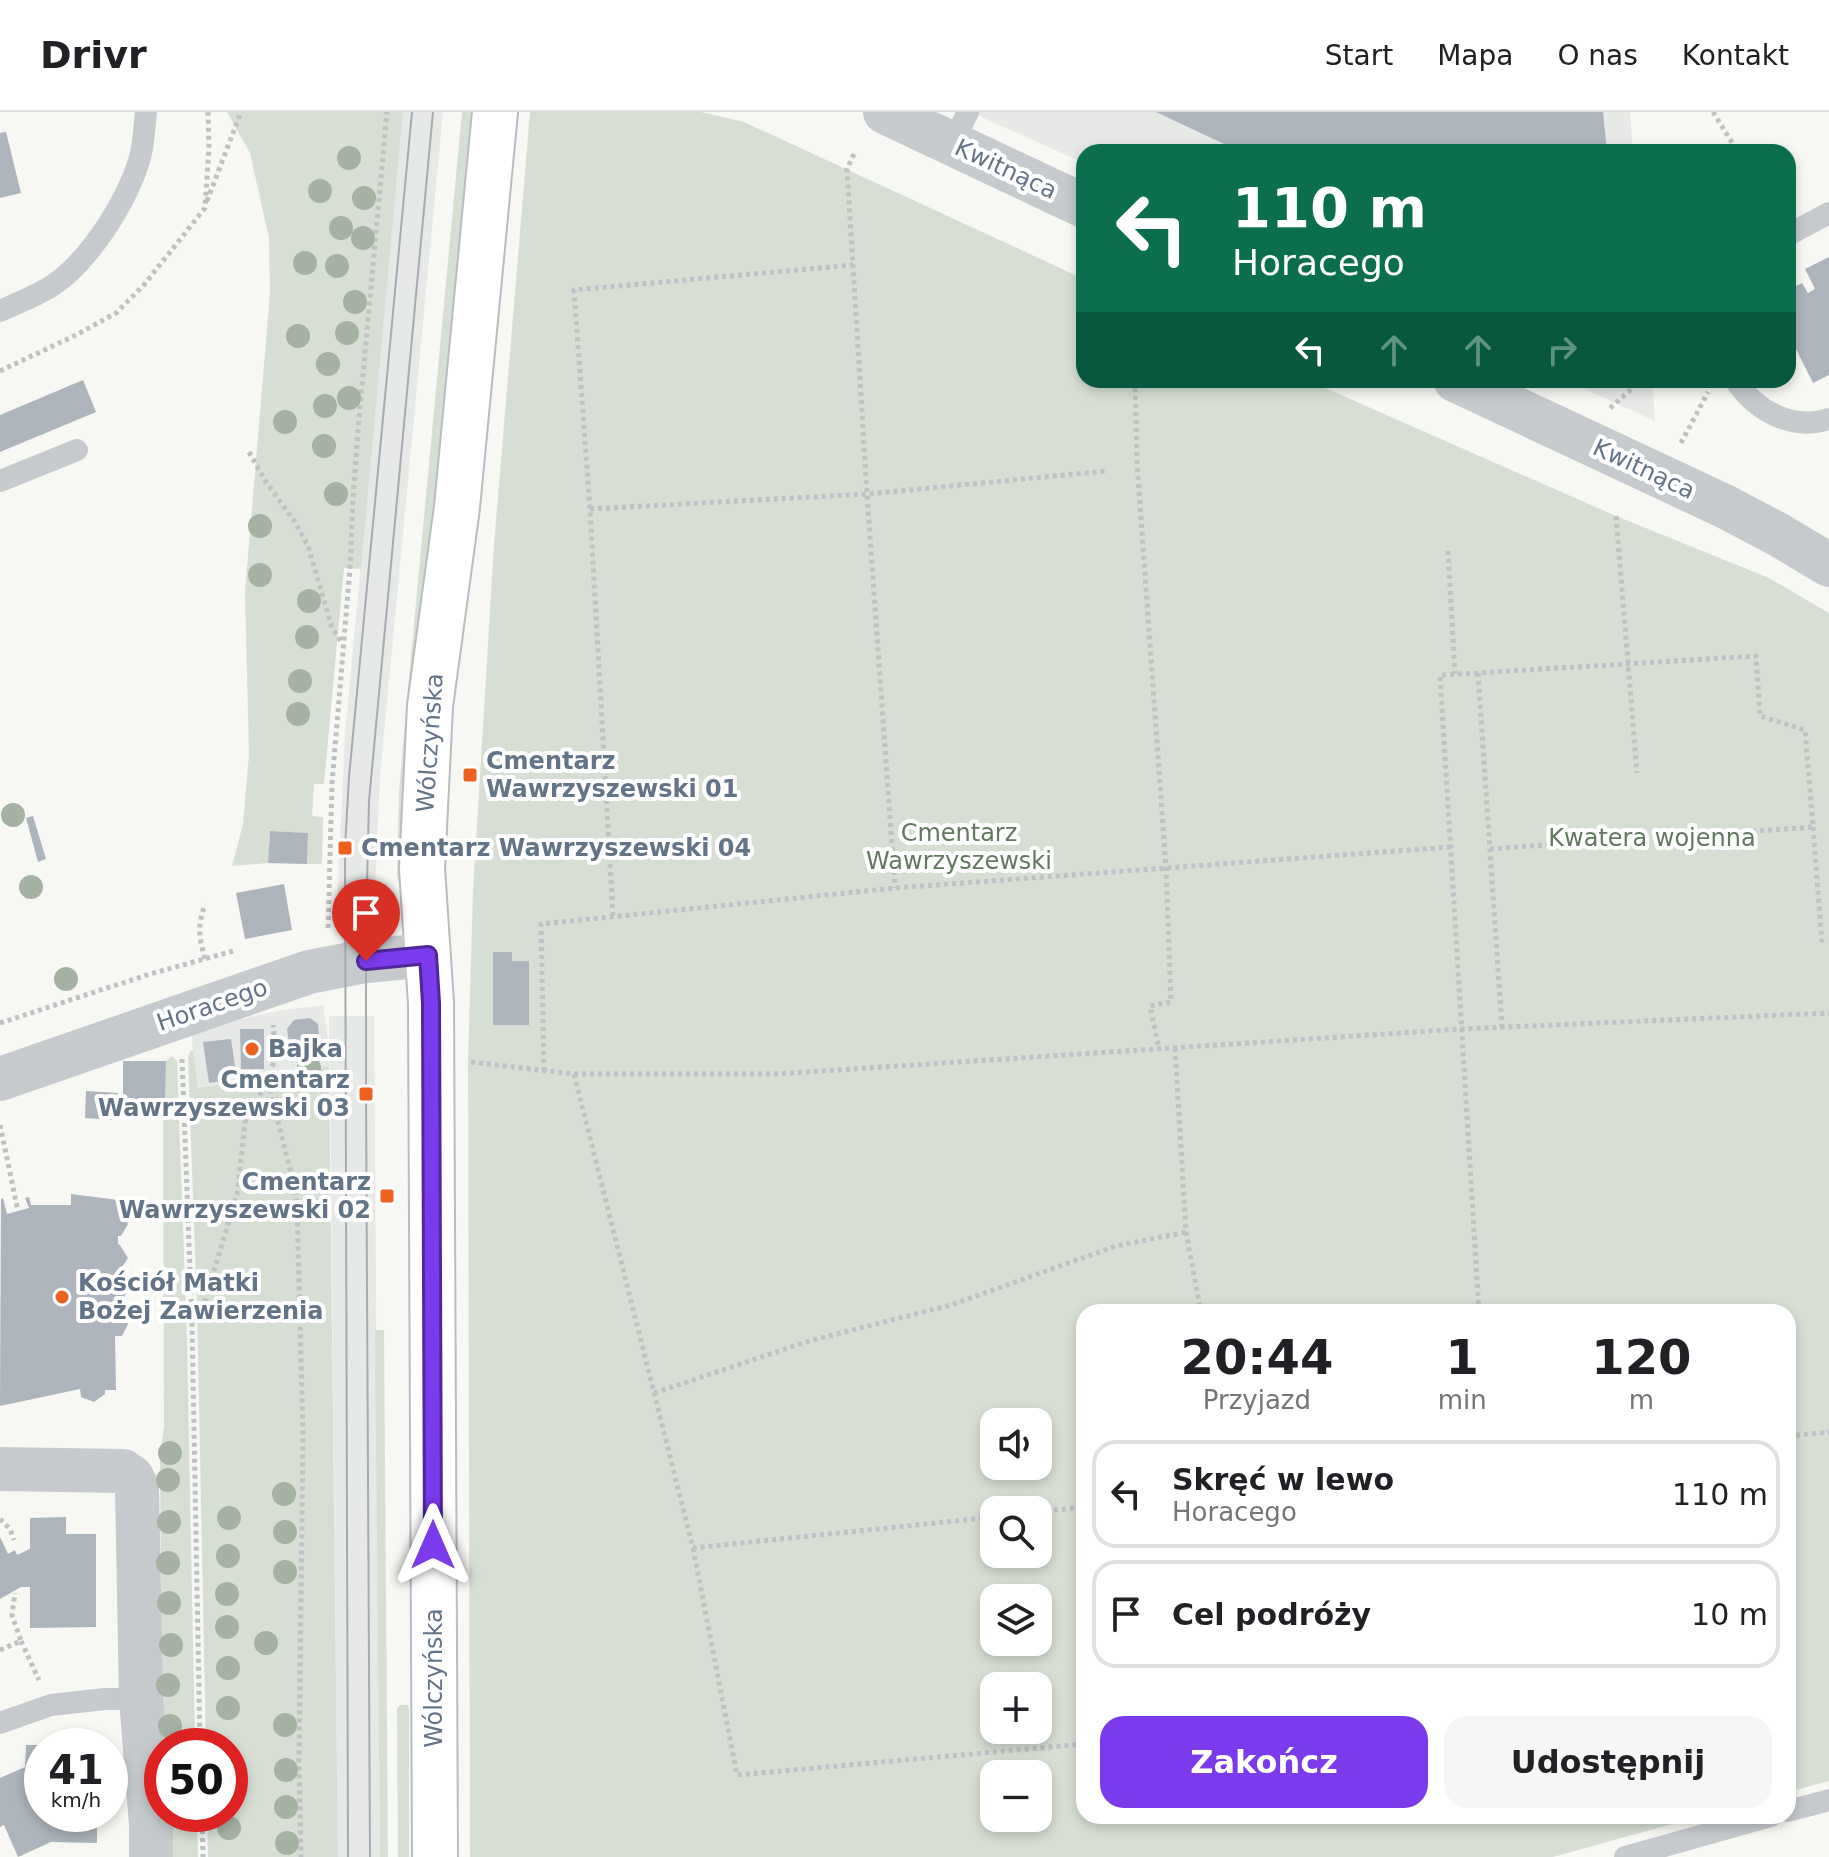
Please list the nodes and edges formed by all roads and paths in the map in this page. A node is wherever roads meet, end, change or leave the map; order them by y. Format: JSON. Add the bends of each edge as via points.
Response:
{"nodes":[{"id":1,"x":146,"y":112,"type":"edge"},
{"id":2,"x":208,"y":112,"type":"edge"},
{"id":3,"x":241,"y":112,"type":"edge"},
{"id":4,"x":387,"y":112,"type":"edge"},
{"id":5,"x":495,"y":112,"type":"edge"},
{"id":6,"x":885,"y":112,"type":"edge"},
{"id":7,"x":1713,"y":112,"type":"edge"},
{"id":8,"x":960,"y":128,"type":"edge"},
{"id":9,"x":1733,"y":144,"type":"edge"},
{"id":10,"x":854,"y":154,"type":"dead end"},
{"id":11,"x":1076,"y":201,"type":"edge"},
{"id":12,"x":205,"y":208,"type":"junction"},
{"id":13,"x":1829,"y":213,"type":"edge"},
{"id":14,"x":1796,"y":231,"type":"edge"},
{"id":15,"x":853,"y":265,"type":"junction"},
{"id":16,"x":0,"y":311,"type":"edge"},
{"id":17,"x":0,"y":371,"type":"edge"},
{"id":18,"x":1135,"y":388,"type":"edge"},
{"id":19,"x":1472,"y":388,"type":"edge"},
{"id":20,"x":1633,"y":388,"type":"edge"},
{"id":21,"x":1710,"y":388,"type":"edge"},
{"id":22,"x":1740,"y":388,"type":"edge"},
{"id":23,"x":1609,"y":410,"type":"dead end"},
{"id":24,"x":1829,"y":419,"type":"edge"},
{"id":25,"x":1679,"y":447,"type":"dead end"},
{"id":26,"x":77,"y":450,"type":"dead end"},
{"id":27,"x":249,"y":452,"type":"dead end"},
{"id":28,"x":1107,"y":471,"type":"dead end"},
{"id":29,"x":0,"y":481,"type":"edge"},
{"id":30,"x":867,"y":494,"type":"junction"},
{"id":31,"x":590,"y":509,"type":"junction"},
{"id":32,"x":1616,"y":516,"type":"dead end"},
{"id":33,"x":1448,"y":551,"type":"dead end"},
{"id":34,"x":1829,"y":565,"type":"edge"},
{"id":35,"x":344,"y":645,"type":"junction"},
{"id":36,"x":1628,"y":665,"type":"junction"},
{"id":37,"x":1478,"y":673,"type":"junction"},
{"id":38,"x":1455,"y":674,"type":"junction"},
{"id":39,"x":1637,"y":773,"type":"dead end"},
{"id":40,"x":1813,"y":827,"type":"junction"},
{"id":41,"x":1713,"y":834,"type":"dead end"},
{"id":42,"x":1572,"y":843,"type":"dead end"},
{"id":43,"x":1450,"y":847,"type":"junction"},
{"id":44,"x":1490,"y":849,"type":"junction"},
{"id":45,"x":1166,"y":868,"type":"junction"},
{"id":46,"x":895,"y":888,"type":"junction"},
{"id":47,"x":205,"y":904,"type":"dead end"},
{"id":48,"x":613,"y":916,"type":"junction"},
{"id":49,"x":328,"y":937,"type":"dead end"},
{"id":50,"x":1822,"y":944,"type":"dead end"},
{"id":51,"x":250,"y":947,"type":"dead end"},
{"id":52,"x":428,"y":955,"type":"junction"},
{"id":53,"x":205,"y":959,"type":"junction"},
{"id":54,"x":1829,"y":1013,"type":"edge"},
{"id":55,"x":0,"y":1023,"type":"edge"},
{"id":56,"x":272,"y":1023,"type":"dead end"},
{"id":57,"x":1502,"y":1028,"type":"junction"},
{"id":58,"x":1461,"y":1029,"type":"junction"},
{"id":59,"x":182,"y":1048,"type":"dead end"},
{"id":60,"x":1175,"y":1048,"type":"junction"},
{"id":61,"x":1159,"y":1049,"type":"junction"},
{"id":62,"x":468,"y":1062,"type":"dead end"},
{"id":63,"x":544,"y":1071,"type":"junction"},
{"id":64,"x":574,"y":1074,"type":"junction"},
{"id":65,"x":0,"y":1079,"type":"edge"},
{"id":66,"x":268,"y":1082,"type":"junction"},
{"id":67,"x":0,"y":1125,"type":"edge"},
{"id":68,"x":18,"y":1211,"type":"dead end"},
{"id":69,"x":1186,"y":1232,"type":"junction"},
{"id":70,"x":1200,"y":1304,"type":"edge"},
{"id":71,"x":1478,"y":1304,"type":"edge"},
{"id":72,"x":192,"y":1323,"type":"junction"},
{"id":73,"x":654,"y":1393,"type":"junction"},
{"id":74,"x":1829,"y":1432,"type":"edge"},
{"id":75,"x":1796,"y":1435,"type":"edge"},
{"id":76,"x":0,"y":1469,"type":"edge"},
{"id":77,"x":1076,"y":1508,"type":"edge"},
{"id":78,"x":1052,"y":1510,"type":"edge"},
{"id":79,"x":980,"y":1518,"type":"edge"},
{"id":80,"x":0,"y":1519,"type":"edge"},
{"id":81,"x":14,"y":1540,"type":"dead end"},
{"id":82,"x":693,"y":1548,"type":"junction"},
{"id":83,"x":15,"y":1593,"type":"dead end"},
{"id":84,"x":0,"y":1650,"type":"edge"},
{"id":85,"x":141,"y":1699,"type":"junction"},
{"id":86,"x":0,"y":1723,"type":"edge"},
{"id":87,"x":200,"y":1728,"type":"edge"},
{"id":88,"x":1076,"y":1745,"type":"edge"},
{"id":89,"x":1829,"y":1800,"type":"edge"},
{"id":90,"x":1796,"y":1809,"type":"edge"},
{"id":91,"x":1743,"y":1824,"type":"edge"},
{"id":92,"x":202,"y":1832,"type":"edge"},
{"id":93,"x":151,"y":1857,"type":"edge"},
{"id":94,"x":203,"y":1857,"type":"edge"},
{"id":95,"x":301,"y":1857,"type":"edge"},
{"id":96,"x":435,"y":1857,"type":"edge"},
{"id":97,"x":1625,"y":1857,"type":"edge"}],
"edges":[{"from":1,"to":16,"type":"lane","via":[[140,159],[127,191],[86,254],[44,291]]},
{"from":2,"to":12,"type":"path"},
{"from":3,"to":12,"type":"path"},
{"from":4,"to":35,"type":"path"},
{"from":5,"to":52,"type":"main road","name":"Wólczyńska","via":[[457,507],[430,706],[422,869]]},
{"from":6,"to":8,"type":"street","name":"Kwitnąca"},
{"from":7,"to":9,"type":"path"},
{"from":8,"to":11,"type":"street","name":"Kwitnąca"},
{"from":10,"to":15,"type":"path","via":[[847,169]]},
{"from":12,"to":17,"type":"path","via":[[116,313]]},
{"from":13,"to":14,"type":"lane"},
{"from":15,"to":30,"type":"path"},
{"from":15,"to":31,"type":"path","via":[[574,290]]},
{"from":18,"to":45,"type":"path"},
{"from":19,"to":34,"type":"street","name":"Kwitnąca","via":[[1726,507]]},
{"from":20,"to":23,"type":"path"},
{"from":21,"to":25,"type":"path"},
{"from":22,"to":24,"type":"lane","via":[[1779,417],[1799,424]]},
{"from":26,"to":29,"type":"lane"},
{"from":27,"to":35,"type":"path","via":[[308,546],[332,628]]},
{"from":28,"to":30,"type":"path"},
{"from":30,"to":31,"type":"path"},
{"from":30,"to":46,"type":"path"},
{"from":31,"to":48,"type":"path"},
{"from":32,"to":36,"type":"path"},
{"from":33,"to":38,"type":"path"},
{"from":35,"to":49,"type":"path","via":[[332,784]]},
{"from":36,"to":37,"type":"path"},
{"from":36,"to":39,"type":"path"},
{"from":36,"to":40,"type":"path","via":[[1756,656],[1760,716],[1805,730]]},
{"from":37,"to":38,"type":"path"},
{"from":37,"to":44,"type":"path"},
{"from":38,"to":43,"type":"path","via":[[1440,675]]},
{"from":40,"to":41,"type":"path"},
{"from":40,"to":50,"type":"path"},
{"from":42,"to":44,"type":"path"},
{"from":43,"to":45,"type":"path"},
{"from":43,"to":58,"type":"path"},
{"from":44,"to":57,"type":"path"},
{"from":45,"to":46,"type":"path"},
{"from":45,"to":61,"type":"path","via":[[1171,1002],[1150,1006]]},
{"from":46,"to":48,"type":"path"},
{"from":47,"to":53,"type":"path","via":[[199,933]]},
{"from":48,"to":63,"type":"path","via":[[541,924]]},
{"from":51,"to":53,"type":"path"},
{"from":52,"to":65,"type":"street","name":"Horacego","via":[[309,972]]},
{"from":52,"to":96,"type":"main road","name":"Wólczyńska"},
{"from":53,"to":55,"type":"path"},
{"from":54,"to":57,"type":"path"},
{"from":56,"to":66,"type":"path","via":[[276,1053]]},
{"from":57,"to":58,"type":"path"},
{"from":58,"to":60,"type":"path"},
{"from":58,"to":71,"type":"path"},
{"from":59,"to":72,"type":"path"},
{"from":60,"to":61,"type":"path"},
{"from":60,"to":69,"type":"path"},
{"from":61,"to":64,"type":"path","via":[[776,1074]]},
{"from":62,"to":63,"type":"path"},
{"from":63,"to":64,"type":"path"},
{"from":64,"to":73,"type":"path"},
{"from":66,"to":72,"type":"path","via":[[246,1115],[237,1194],[203,1308]]},
{"from":66,"to":95,"type":"path","via":[[297,1204],[303,1435]]},
{"from":67,"to":68,"type":"path"},
{"from":69,"to":70,"type":"path"},
{"from":69,"to":73,"type":"path","via":[[1116,1246],[951,1305],[809,1341]]},
{"from":72,"to":87,"type":"path"},
{"from":73,"to":82,"type":"path"},
{"from":74,"to":75,"type":"path"},
{"from":76,"to":85,"type":"street","via":[[123,1471],[132,1477],[138,1496]]},
{"from":77,"to":78,"type":"path"},
{"from":79,"to":82,"type":"path"},
{"from":80,"to":81,"type":"path"},
{"from":82,"to":88,"type":"path","via":[[737,1775]]},
{"from":83,"to":84,"type":"path","via":[[12,1615],[21,1641]]},
{"from":85,"to":86,"type":"lane","via":[[51,1705]]},
{"from":85,"to":93,"type":"street"},
{"from":89,"to":90,"type":"lane"},
{"from":91,"to":97,"type":"lane"},
{"from":92,"to":94,"type":"path"}]}
